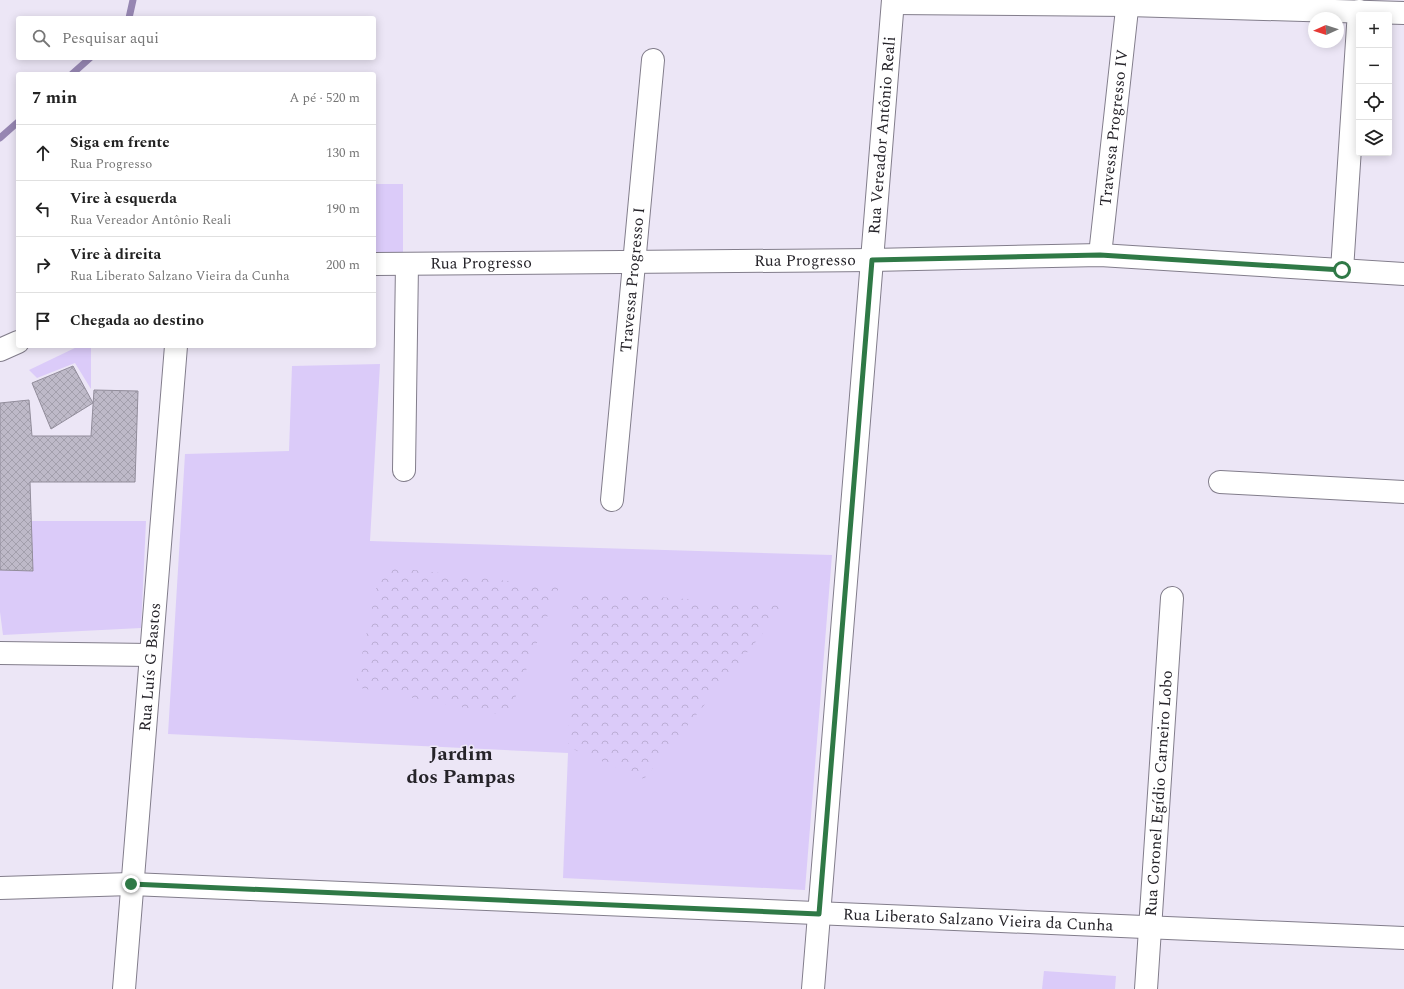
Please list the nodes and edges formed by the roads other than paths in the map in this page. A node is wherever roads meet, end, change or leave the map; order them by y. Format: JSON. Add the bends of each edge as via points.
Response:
{"nodes":[{"id":1,"x":893,"y":2,"type":"edge"},
{"id":2,"x":1128,"y":2,"type":"edge"},
{"id":3,"x":1359,"y":11,"type":"junction"},
{"id":4,"x":1404,"y":13,"type":"edge"},
{"id":5,"x":653,"y":60,"type":"dead end"},
{"id":6,"x":1100,"y":255,"type":"junction"},
{"id":7,"x":872,"y":260,"type":"junction"},
{"id":8,"x":633,"y":262,"type":"junction"},
{"id":9,"x":376,"y":264,"type":"edge"},
{"id":10,"x":407,"y":264,"type":"junction"},
{"id":11,"x":1342,"y":270,"type":"junction"},
{"id":12,"x":1404,"y":274,"type":"edge"},
{"id":13,"x":16,"y":343,"type":"edge"},
{"id":14,"x":176,"y":348,"type":"edge"},
{"id":15,"x":0,"y":350,"type":"edge"},
{"id":16,"x":404,"y":470,"type":"dead end"},
{"id":17,"x":1220,"y":482,"type":"dead end"},
{"id":18,"x":1404,"y":492,"type":"edge"},
{"id":19,"x":612,"y":500,"type":"dead end"},
{"id":20,"x":1172,"y":598,"type":"dead end"},
{"id":21,"x":0,"y":653,"type":"edge"},
{"id":22,"x":150,"y":655,"type":"junction"},
{"id":23,"x":131,"y":884,"type":"junction"},
{"id":24,"x":0,"y":888,"type":"edge"},
{"id":25,"x":819,"y":914,"type":"junction"},
{"id":26,"x":1150,"y":928,"type":"junction"},
{"id":27,"x":1404,"y":938,"type":"edge"},
{"id":28,"x":124,"y":989,"type":"edge"},
{"id":29,"x":813,"y":989,"type":"edge"},
{"id":30,"x":1146,"y":989,"type":"edge"}],
"edges":[{"from":1,"to":2,"type":"street"},
{"from":1,"to":7,"type":"street","name":"Rua Vereador Antônio Reali"},
{"from":2,"to":3,"type":"street"},
{"from":2,"to":6,"type":"street","name":"Travessa Progresso IV"},
{"from":3,"to":4,"type":"street"},
{"from":3,"to":11,"type":"street"},
{"from":5,"to":8,"type":"street","name":"Travessa Progresso I"},
{"from":6,"to":7,"type":"street","name":"Rua Progresso"},
{"from":6,"to":11,"type":"street","name":"Rua Progresso"},
{"from":7,"to":8,"type":"street","name":"Rua Progresso"},
{"from":7,"to":25,"type":"street","name":"Rua Vereador Antônio Reali"},
{"from":8,"to":10,"type":"street","name":"Rua Progresso"},
{"from":8,"to":19,"type":"street","name":"Travessa Progresso I"},
{"from":9,"to":10,"type":"street","name":"Rua Progresso"},
{"from":10,"to":16,"type":"street"},
{"from":11,"to":12,"type":"street","name":"Rua Progresso"},
{"from":13,"to":15,"type":"street"},
{"from":14,"to":22,"type":"street","name":"Rua Luís G Bastos"},
{"from":17,"to":18,"type":"street"},
{"from":20,"to":26,"type":"street","name":"Rua Coronel Egídio Carneiro Lobo"},
{"from":21,"to":22,"type":"street"},
{"from":22,"to":23,"type":"street","name":"Rua Luís G Bastos"},
{"from":23,"to":24,"type":"street","name":"Rua Liberato Salzano Vieira da Cunha"},
{"from":23,"to":25,"type":"street","name":"Rua Liberato Salzano Vieira da Cunha"},
{"from":23,"to":28,"type":"street","name":"Rua Luís G Bastos"},
{"from":25,"to":26,"type":"street","name":"Rua Liberato Salzano Vieira da Cunha"},
{"from":25,"to":29,"type":"street","name":"Rua Vereador Antônio Reali"},
{"from":26,"to":27,"type":"street","name":"Rua Liberato Salzano Vieira da Cunha"},
{"from":26,"to":30,"type":"street","name":"Rua Coronel Egídio Carneiro Lobo"}]}
